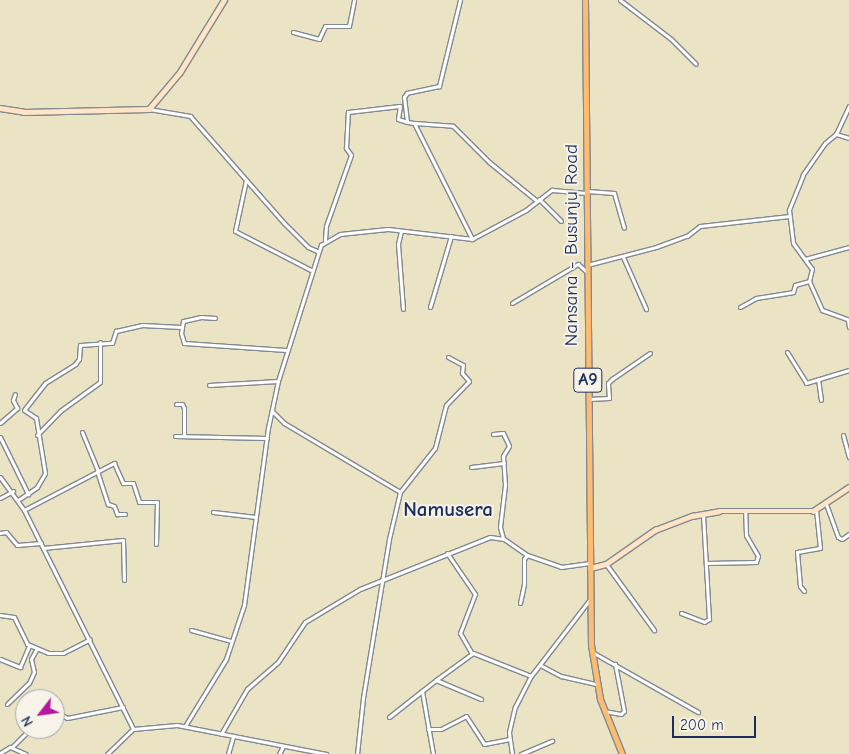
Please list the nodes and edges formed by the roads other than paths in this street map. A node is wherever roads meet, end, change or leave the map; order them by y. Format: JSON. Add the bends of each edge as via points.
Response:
{"nodes":[{"id":1,"x":224,"y":0,"type":"edge"},
{"id":2,"x":354,"y":0,"type":"edge"},
{"id":3,"x":460,"y":0,"type":"edge"},
{"id":4,"x":585,"y":0,"type":"edge"},
{"id":5,"x":620,"y":0,"type":"edge"},
{"id":6,"x":293,"y":32,"type":"dead end"},
{"id":7,"x":696,"y":64,"type":"dead end"},
{"id":8,"x":849,"y":106,"type":"edge"},
{"id":9,"x":0,"y":108,"type":"edge"},
{"id":10,"x":149,"y":108,"type":"junction"},
{"id":11,"x":407,"y":123,"type":"junction"},
{"id":12,"x":414,"y":123,"type":"junction"},
{"id":13,"x":836,"y":134,"type":"junction"},
{"id":14,"x":849,"y":138,"type":"edge"},
{"id":15,"x":246,"y":180,"type":"junction"},
{"id":16,"x":587,"y":192,"type":"junction"},
{"id":17,"x":538,"y":200,"type":"junction"},
{"id":18,"x":789,"y":216,"type":"junction"},
{"id":19,"x":561,"y":221,"type":"dead end"},
{"id":20,"x":624,"y":228,"type":"dead end"},
{"id":21,"x":402,"y":231,"type":"junction"},
{"id":22,"x":451,"y":236,"type":"junction"},
{"id":23,"x":472,"y":239,"type":"junction"},
{"id":24,"x":325,"y":240,"type":"junction"},
{"id":25,"x":849,"y":247,"type":"edge"},
{"id":26,"x":317,"y":251,"type":"junction"},
{"id":27,"x":623,"y":257,"type":"junction"},
{"id":28,"x":805,"y":259,"type":"junction"},
{"id":29,"x":587,"y":265,"type":"junction"},
{"id":30,"x":311,"y":270,"type":"junction"},
{"id":31,"x":587,"y":272,"type":"junction"},
{"id":32,"x":809,"y":281,"type":"junction"},
{"id":33,"x":512,"y":303,"type":"dead end"},
{"id":34,"x":740,"y":306,"type":"dead end"},
{"id":35,"x":430,"y":307,"type":"dead end"},
{"id":36,"x":403,"y":308,"type":"dead end"},
{"id":37,"x":646,"y":309,"type":"dead end"},
{"id":38,"x":215,"y":318,"type":"dead end"},
{"id":39,"x":848,"y":320,"type":"edge"},
{"id":40,"x":181,"y":327,"type":"junction"},
{"id":41,"x":849,"y":327,"type":"edge"},
{"id":42,"x":100,"y":342,"type":"junction"},
{"id":43,"x":286,"y":350,"type":"junction"},
{"id":44,"x":787,"y":352,"type":"dead end"},
{"id":45,"x":650,"y":354,"type":"dead end"},
{"id":46,"x":448,"y":358,"type":"dead end"},
{"id":47,"x":849,"y":370,"type":"edge"},
{"id":48,"x":818,"y":379,"type":"junction"},
{"id":49,"x":278,"y":381,"type":"junction"},
{"id":50,"x":209,"y":385,"type":"dead end"},
{"id":51,"x":15,"y":394,"type":"dead end"},
{"id":52,"x":588,"y":400,"type":"junction"},
{"id":53,"x":821,"y":400,"type":"dead end"},
{"id":54,"x":176,"y":404,"type":"dead end"},
{"id":55,"x":17,"y":408,"type":"junction"},
{"id":56,"x":24,"y":410,"type":"junction"},
{"id":57,"x":272,"y":410,"type":"junction"},
{"id":58,"x":0,"y":423,"type":"edge"},
{"id":59,"x":82,"y":432,"type":"dead end"},
{"id":60,"x":493,"y":434,"type":"dead end"},
{"id":61,"x":37,"y":435,"type":"junction"},
{"id":62,"x":842,"y":435,"type":"dead end"},
{"id":63,"x":175,"y":436,"type":"dead end"},
{"id":64,"x":184,"y":436,"type":"junction"},
{"id":65,"x":0,"y":437,"type":"edge"},
{"id":66,"x":267,"y":438,"type":"junction"},
{"id":67,"x":849,"y":457,"type":"edge"},
{"id":68,"x":504,"y":463,"type":"junction"},
{"id":69,"x":471,"y":467,"type":"dead end"},
{"id":70,"x":98,"y":471,"type":"junction"},
{"id":71,"x":0,"y":477,"type":"edge"},
{"id":72,"x":849,"y":487,"type":"edge"},
{"id":73,"x":13,"y":491,"type":"junction"},
{"id":74,"x":400,"y":492,"type":"junction"},
{"id":75,"x":28,"y":494,"type":"junction"},
{"id":76,"x":0,"y":498,"type":"edge"},
{"id":77,"x":18,"y":500,"type":"junction"},
{"id":78,"x":826,"y":504,"type":"junction"},
{"id":79,"x":24,"y":510,"type":"junction"},
{"id":80,"x":816,"y":510,"type":"junction"},
{"id":81,"x":745,"y":511,"type":"junction"},
{"id":82,"x":213,"y":512,"type":"dead end"},
{"id":83,"x":125,"y":514,"type":"dead end"},
{"id":84,"x":704,"y":514,"type":"junction"},
{"id":85,"x":256,"y":517,"type":"junction"},
{"id":86,"x":0,"y":533,"type":"edge"},
{"id":87,"x":849,"y":534,"type":"edge"},
{"id":88,"x":504,"y":539,"type":"junction"},
{"id":89,"x":156,"y":544,"type":"dead end"},
{"id":90,"x":42,"y":546,"type":"junction"},
{"id":91,"x":447,"y":553,"type":"junction"},
{"id":92,"x":527,"y":555,"type":"junction"},
{"id":93,"x":706,"y":563,"type":"junction"},
{"id":94,"x":606,"y":564,"type":"junction"},
{"id":95,"x":590,"y":565,"type":"junction"},
{"id":96,"x":124,"y":580,"type":"dead end"},
{"id":97,"x":384,"y":581,"type":"junction"},
{"id":98,"x":804,"y":591,"type":"dead end"},
{"id":99,"x":590,"y":599,"type":"junction"},
{"id":100,"x":520,"y":603,"type":"dead end"},
{"id":101,"x":681,"y":613,"type":"dead end"},
{"id":102,"x":0,"y":615,"type":"edge"},
{"id":103,"x":191,"y":630,"type":"dead end"},
{"id":104,"x":654,"y":630,"type":"dead end"},
{"id":105,"x":90,"y":639,"type":"junction"},
{"id":106,"x":231,"y":641,"type":"junction"},
{"id":107,"x":29,"y":646,"type":"junction"},
{"id":108,"x":36,"y":650,"type":"junction"},
{"id":109,"x":592,"y":652,"type":"junction"},
{"id":110,"x":472,"y":654,"type":"junction"},
{"id":111,"x":0,"y":659,"type":"edge"},
{"id":112,"x":615,"y":664,"type":"junction"},
{"id":113,"x":540,"y":665,"type":"junction"},
{"id":114,"x":532,"y":676,"type":"junction"},
{"id":115,"x":436,"y":680,"type":"junction"},
{"id":116,"x":596,"y":684,"type":"junction"},
{"id":117,"x":422,"y":690,"type":"junction"},
{"id":118,"x":481,"y":699,"type":"dead end"},
{"id":119,"x":7,"y":704,"type":"dead end"},
{"id":120,"x":123,"y":707,"type":"junction"},
{"id":121,"x":603,"y":711,"type":"junction"},
{"id":122,"x":698,"y":712,"type":"dead end"},
{"id":123,"x":65,"y":717,"type":"edge"},
{"id":124,"x":389,"y":717,"type":"dead end"},
{"id":125,"x":185,"y":726,"type":"junction"},
{"id":126,"x":133,"y":728,"type":"junction"},
{"id":127,"x":428,"y":729,"type":"junction"},
{"id":128,"x":221,"y":734,"type":"junction"},
{"id":129,"x":233,"y":736,"type":"junction"},
{"id":130,"x":20,"y":739,"type":"edge"},
{"id":131,"x":509,"y":739,"type":"junction"},
{"id":132,"x":552,"y":740,"type":"dead end"},
{"id":133,"x":283,"y":746,"type":"junction"},
{"id":134,"x":12,"y":747,"type":"junction"},
{"id":135,"x":0,"y":753,"type":"edge"},
{"id":136,"x":311,"y":753,"type":"edge"},
{"id":137,"x":26,"y":754,"type":"edge"},
{"id":138,"x":107,"y":754,"type":"edge"},
{"id":139,"x":228,"y":754,"type":"edge"},
{"id":140,"x":279,"y":754,"type":"edge"},
{"id":141,"x":326,"y":754,"type":"edge"},
{"id":142,"x":357,"y":754,"type":"edge"},
{"id":143,"x":433,"y":754,"type":"edge"},
{"id":144,"x":512,"y":754,"type":"edge"},
{"id":145,"x":521,"y":754,"type":"edge"},
{"id":146,"x":622,"y":754,"type":"edge"}],
"edges":[{"from":1,"to":10,"type":"street","via":[[180,72]]},
{"from":2,"to":6,"type":"street","via":[[350,25],[325,26],[320,39]]},
{"from":3,"to":11,"type":"street","via":[[439,86],[404,95]]},
{"from":4,"to":16,"type":"main road","name":"Nansana - Busunju Road","number":"A9"},
{"from":5,"to":7,"type":"street","via":[[671,39]]},
{"from":8,"to":13,"type":"street"},
{"from":9,"to":10,"type":"street","via":[[24,112]]},
{"from":10,"to":15,"type":"street","via":[[190,116]]},
{"from":11,"to":12,"type":"street"},
{"from":11,"to":24,"type":"street","via":[[398,119],[400,106],[348,112],[346,148],[351,155],[326,226]]},
{"from":12,"to":17,"type":"street","via":[[453,126],[489,162]]},
{"from":12,"to":23,"type":"street"},
{"from":13,"to":14,"type":"street"},
{"from":13,"to":18,"type":"street","via":[[825,143],[803,175],[790,204]]},
{"from":15,"to":26,"type":"street","via":[[308,247]]},
{"from":15,"to":30,"type":"street","via":[[235,231]]},
{"from":16,"to":17,"type":"street","via":[[556,189]]},
{"from":16,"to":20,"type":"street","via":[[614,193]]},
{"from":16,"to":29,"type":"main road","name":"Nansana - Busunju Road","number":"A9"},
{"from":17,"to":19,"type":"street"},
{"from":17,"to":23,"type":"street"},
{"from":18,"to":27,"type":"street","via":[[700,226],[686,236]]},
{"from":18,"to":28,"type":"street","via":[[793,243]]},
{"from":21,"to":22,"type":"street"},
{"from":21,"to":24,"type":"street","via":[[360,231]]},
{"from":21,"to":36,"type":"street","via":[[398,244]]},
{"from":22,"to":23,"type":"street"},
{"from":22,"to":35,"type":"street"},
{"from":24,"to":26,"type":"street"},
{"from":25,"to":28,"type":"street"},
{"from":26,"to":30,"type":"street"},
{"from":27,"to":29,"type":"street"},
{"from":27,"to":37,"type":"street"},
{"from":28,"to":32,"type":"street","via":[[812,269]]},
{"from":29,"to":31,"type":"main road","name":"Nansana - Busunju Road","number":"A9"},
{"from":30,"to":43,"type":"street"},
{"from":31,"to":33,"type":"street","via":[[578,264]]},
{"from":31,"to":52,"type":"main road","name":"Nansana - Busunju Road","number":"A9"},
{"from":32,"to":34,"type":"street","via":[[795,286],[793,292],[762,296]]},
{"from":32,"to":39,"type":"street","via":[[825,312]]},
{"from":38,"to":40,"type":"street","via":[[190,318],[183,321]]},
{"from":39,"to":41,"type":"street"},
{"from":40,"to":42,"type":"street","via":[[142,325],[116,331],[112,343]]},
{"from":40,"to":43,"type":"street","via":[[182,340],[187,343]]},
{"from":42,"to":56,"type":"street","via":[[80,345],[79,359],[75,364],[45,383]]},
{"from":42,"to":61,"type":"street","via":[[100,382],[60,411]]},
{"from":43,"to":49,"type":"street"},
{"from":44,"to":48,"type":"street","via":[[805,382]]},
{"from":45,"to":52,"type":"street","via":[[608,383],[609,398]]},
{"from":46,"to":74,"type":"street","via":[[462,364],[462,373],[469,381],[447,402],[435,448]]},
{"from":47,"to":48,"type":"street"},
{"from":48,"to":53,"type":"street"},
{"from":49,"to":50,"type":"street"},
{"from":49,"to":57,"type":"street"},
{"from":51,"to":55,"type":"street","via":[[13,400]]},
{"from":52,"to":95,"type":"main road","name":"Nansana - Busunju Road","number":"A9"},
{"from":54,"to":64,"type":"street","via":[[183,404]]},
{"from":55,"to":56,"type":"street"},
{"from":55,"to":58,"type":"street"},
{"from":56,"to":61,"type":"street","via":[[36,418]]},
{"from":57,"to":66,"type":"street"},
{"from":57,"to":74,"type":"street","via":[[284,423]]},
{"from":59,"to":70,"type":"street"},
{"from":60,"to":68,"type":"street","via":[[506,435],[509,446],[504,452]]},
{"from":61,"to":75,"type":"street","via":[[45,473],[41,482]]},
{"from":62,"to":67,"type":"street"},
{"from":63,"to":64,"type":"street"},
{"from":64,"to":66,"type":"street"},
{"from":65,"to":75,"type":"street"},
{"from":66,"to":85,"type":"street"},
{"from":68,"to":69,"type":"street"},
{"from":68,"to":88,"type":"street","via":[[500,527]]},
{"from":70,"to":79,"type":"street"},
{"from":70,"to":83,"type":"street","via":[[108,504],[114,506],[117,514]]},
{"from":70,"to":89,"type":"street","via":[[116,464],[122,482],[133,483],[139,502],[157,502]]},
{"from":71,"to":73,"type":"street"},
{"from":72,"to":78,"type":"street"},
{"from":73,"to":76,"type":"street"},
{"from":73,"to":77,"type":"street"},
{"from":74,"to":97,"type":"street","via":[[389,539]]},
{"from":75,"to":77,"type":"street"},
{"from":77,"to":79,"type":"street"},
{"from":78,"to":80,"type":"street"},
{"from":78,"to":87,"type":"street","via":[[838,537],[842,539]]},
{"from":79,"to":90,"type":"street"},
{"from":80,"to":81,"type":"street"},
{"from":80,"to":98,"type":"street","via":[[820,548],[797,554],[800,586]]},
{"from":81,"to":84,"type":"street"},
{"from":81,"to":93,"type":"street","via":[[746,535],[758,556],[756,562]]},
{"from":82,"to":85,"type":"street"},
{"from":84,"to":93,"type":"street"},
{"from":84,"to":94,"type":"street","via":[[655,530]]},
{"from":85,"to":106,"type":"street","via":[[244,605]]},
{"from":86,"to":90,"type":"street","via":[[6,532],[17,545]]},
{"from":88,"to":91,"type":"street","via":[[490,537]]},
{"from":88,"to":92,"type":"street"},
{"from":90,"to":96,"type":"street","via":[[123,540]]},
{"from":90,"to":105,"type":"street"},
{"from":91,"to":97,"type":"street"},
{"from":91,"to":110,"type":"street","via":[[475,594],[460,633]]},
{"from":92,"to":95,"type":"street","via":[[561,567]]},
{"from":92,"to":100,"type":"street"},
{"from":93,"to":101,"type":"street","via":[[710,598],[708,620]]},
{"from":94,"to":95,"type":"street"},
{"from":94,"to":104,"type":"street"},
{"from":95,"to":99,"type":"main road","name":"Nansana - Busunju Road","number":"A9"},
{"from":97,"to":128,"type":"street","via":[[360,589],[305,622],[278,662],[247,689]]},
{"from":97,"to":142,"type":"street","via":[[361,708]]},
{"from":99,"to":109,"type":"main road","name":"Nansana - Busunju Road","number":"A9"},
{"from":99,"to":113,"type":"street"},
{"from":102,"to":107,"type":"street","via":[[14,617]]},
{"from":103,"to":106,"type":"street"},
{"from":105,"to":108,"type":"street","via":[[59,654]]},
{"from":105,"to":120,"type":"street"},
{"from":106,"to":125,"type":"street","via":[[226,659]]},
{"from":107,"to":108,"type":"street"},
{"from":107,"to":111,"type":"street","via":[[20,667]]},
{"from":108,"to":119,"type":"street","via":[[31,659],[34,672],[29,683]]},
{"from":109,"to":112,"type":"street"},
{"from":109,"to":116,"type":"main road","name":"Nansana - Busunju Road","number":"A9"},
{"from":110,"to":114,"type":"street"},
{"from":110,"to":115,"type":"street"},
{"from":112,"to":121,"type":"street","via":[[624,711],[621,714]]},
{"from":112,"to":122,"type":"street"},
{"from":113,"to":114,"type":"street"},
{"from":113,"to":116,"type":"street","via":[[561,676]]},
{"from":114,"to":131,"type":"street","via":[[515,707]]},
{"from":115,"to":117,"type":"street"},
{"from":115,"to":118,"type":"street"},
{"from":116,"to":121,"type":"main road","name":"Nansana - Busunju Road","number":"A9"},
{"from":117,"to":124,"type":"street"},
{"from":117,"to":127,"type":"street"},
{"from":120,"to":123,"type":"street"},
{"from":120,"to":126,"type":"street"},
{"from":121,"to":146,"type":"main road","name":"Nansana - Busunju Road","number":"A9"},
{"from":125,"to":126,"type":"street"},
{"from":125,"to":128,"type":"street"},
{"from":126,"to":138,"type":"street"},
{"from":127,"to":131,"type":"street","via":[[441,729],[466,716],[484,744]]},
{"from":127,"to":143,"type":"street"},
{"from":128,"to":129,"type":"street"},
{"from":129,"to":133,"type":"street","via":[[269,740]]},
{"from":129,"to":139,"type":"street"},
{"from":130,"to":134,"type":"street"},
{"from":131,"to":144,"type":"street"},
{"from":132,"to":145,"type":"street"},
{"from":133,"to":136,"type":"street"},
{"from":133,"to":140,"type":"street"},
{"from":134,"to":135,"type":"street"},
{"from":134,"to":137,"type":"street"},
{"from":136,"to":141,"type":"street"}]}
